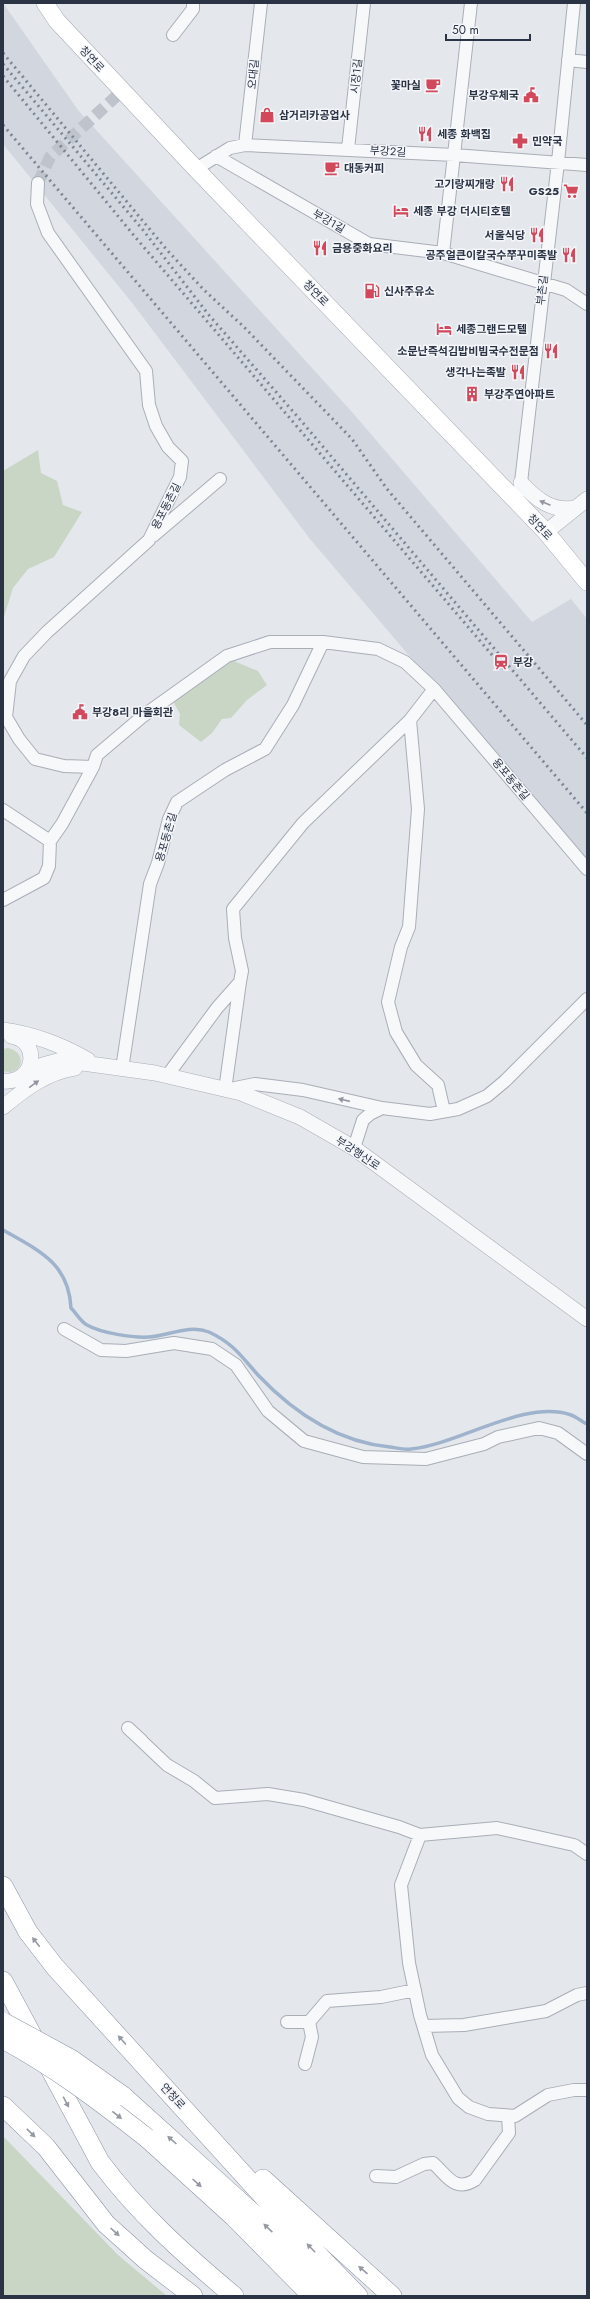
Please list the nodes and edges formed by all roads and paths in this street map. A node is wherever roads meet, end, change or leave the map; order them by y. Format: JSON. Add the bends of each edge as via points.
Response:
{"nodes":[{"id":1,"x":45,"y":3,"type":"edge"},
{"id":2,"x":192,"y":3,"type":"edge"},
{"id":3,"x":261,"y":3,"type":"edge"},
{"id":4,"x":364,"y":3,"type":"edge"},
{"id":5,"x":471,"y":3,"type":"edge"},
{"id":6,"x":574,"y":3,"type":"edge"},
{"id":7,"x":173,"y":35,"type":"dead end"},
{"id":8,"x":568,"y":60,"type":"junction"},
{"id":9,"x":587,"y":62,"type":"edge"},
{"id":10,"x":245,"y":145,"type":"junction"},
{"id":11,"x":348,"y":149,"type":"junction"},
{"id":12,"x":454,"y":155,"type":"junction"},
{"id":13,"x":216,"y":156,"type":"junction"},
{"id":14,"x":558,"y":162,"type":"junction"},
{"id":15,"x":587,"y":165,"type":"edge"},
{"id":16,"x":196,"y":169,"type":"junction"},
{"id":17,"x":38,"y":183,"type":"tunnel mouth"},
{"id":18,"x":443,"y":253,"type":"junction"},
{"id":19,"x":543,"y":283,"type":"junction"},
{"id":20,"x":587,"y":304,"type":"edge"},
{"id":21,"x":220,"y":479,"type":"dead end"},
{"id":22,"x":521,"y":483,"type":"junction"},
{"id":23,"x":582,"y":504,"type":"edge"},
{"id":24,"x":520,"y":506,"type":"junction"},
{"id":25,"x":546,"y":532,"type":"junction"},
{"id":26,"x":149,"y":540,"type":"junction"},
{"id":27,"x":587,"y":582,"type":"edge"},
{"id":28,"x":324,"y":642,"type":"junction"},
{"id":29,"x":434,"y":689,"type":"junction"},
{"id":30,"x":4,"y":717,"type":"edge"},
{"id":31,"x":410,"y":720,"type":"junction"},
{"id":32,"x":93,"y":767,"type":"junction"},
{"id":33,"x":3,"y":810,"type":"edge"},
{"id":34,"x":50,"y":841,"type":"junction"},
{"id":35,"x":587,"y":869,"type":"edge"},
{"id":36,"x":3,"y":900,"type":"edge"},
{"id":37,"x":240,"y":982,"type":"junction"},
{"id":38,"x":587,"y":999,"type":"edge"},
{"id":39,"x":3,"y":1030,"type":"edge"},
{"id":40,"x":3,"y":1036,"type":"edge"},
{"id":41,"x":25,"y":1042,"type":"junction"},
{"id":42,"x":94,"y":1064,"type":"junction"},
{"id":43,"x":122,"y":1069,"type":"junction"},
{"id":44,"x":167,"y":1076,"type":"junction"},
{"id":45,"x":15,"y":1078,"type":"edge"},
{"id":46,"x":224,"y":1090,"type":"junction"},
{"id":47,"x":3,"y":1093,"type":"edge"},
{"id":48,"x":3,"y":1107,"type":"edge"},
{"id":49,"x":382,"y":1108,"type":"junction"},
{"id":50,"x":444,"y":1111,"type":"junction"},
{"id":51,"x":354,"y":1148,"type":"junction"},
{"id":52,"x":587,"y":1319,"type":"edge"},
{"id":53,"x":64,"y":1329,"type":"dead end"},
{"id":54,"x":587,"y":1454,"type":"edge"},
{"id":55,"x":142,"y":1741,"type":"dead end"},
{"id":56,"x":420,"y":1835,"type":"junction"},
{"id":57,"x":587,"y":1854,"type":"edge"},
{"id":58,"x":3,"y":1886,"type":"edge"},
{"id":59,"x":3,"y":1981,"type":"edge"},
{"id":60,"x":415,"y":1990,"type":"junction"},
{"id":61,"x":587,"y":1993,"type":"edge"},
{"id":62,"x":3,"y":2022,"type":"edge"},
{"id":63,"x":287,"y":2022,"type":"dead end"},
{"id":64,"x":308,"y":2022,"type":"junction"},
{"id":65,"x":424,"y":2026,"type":"junction"},
{"id":66,"x":3,"y":2039,"type":"edge"},
{"id":67,"x":305,"y":2064,"type":"dead end"},
{"id":68,"x":148,"y":2068,"type":"junction"},
{"id":69,"x":587,"y":2090,"type":"edge"},
{"id":70,"x":3,"y":2106,"type":"edge"},
{"id":71,"x":508,"y":2116,"type":"junction"},
{"id":72,"x":376,"y":2176,"type":"dead end"},
{"id":73,"x":119,"y":2188,"type":"junction"},
{"id":74,"x":193,"y":2296,"type":"edge"},
{"id":75,"x":217,"y":2296,"type":"edge"},
{"id":76,"x":234,"y":2296,"type":"edge"},
{"id":77,"x":312,"y":2296,"type":"edge"},
{"id":78,"x":334,"y":2296,"type":"edge"},
{"id":79,"x":358,"y":2296,"type":"edge"},
{"id":80,"x":392,"y":2296,"type":"edge"}],
"edges":[{"from":1,"to":16,"type":"main road","name":"청연로","via":[[57,21]]},
{"from":2,"to":7,"type":"street","via":[[193,9]]},
{"from":3,"to":10,"type":"street","name":"오대길"},
{"from":4,"to":11,"type":"street","name":"시장1길"},
{"from":5,"to":12,"type":"street"},
{"from":6,"to":8,"type":"street","name":"부촌길"},
{"from":8,"to":9,"type":"street"},
{"from":8,"to":14,"type":"street","name":"부촌길"},
{"from":10,"to":11,"type":"street","name":"부강2길"},
{"from":10,"to":13,"type":"street","name":"부강2길","via":[[230,148]]},
{"from":11,"to":12,"type":"street","name":"부강2길"},
{"from":12,"to":14,"type":"street","name":"부강2길"},
{"from":12,"to":18,"type":"street"},
{"from":13,"to":16,"type":"street","name":"부강2길"},
{"from":13,"to":18,"type":"street","name":"부강1길","via":[[369,244]]},
{"from":14,"to":15,"type":"street","name":"부강2길"},
{"from":14,"to":19,"type":"street","name":"부촌길"},
{"from":16,"to":24,"type":"main road","name":"청연로"},
{"from":17,"to":26,"type":"street","name":"용포동촌길","via":[[37,204],[48,233],[146,371],[149,405],[156,426],[168,447],[182,461],[180,477]]},
{"from":18,"to":19,"type":"street","name":"부강1길"},
{"from":19,"to":20,"type":"street","name":"부강1길","via":[[566,290]]},
{"from":19,"to":22,"type":"street","name":"부촌길"},
{"from":21,"to":26,"type":"street"},
{"from":23,"to":22,"type":"street","one_way":true,"via":[[564,510],[536,499]]},
{"from":22,"to":24,"type":"street","name":"부촌길"},
{"from":23,"to":25,"type":"street"},
{"from":24,"to":25,"type":"main road","name":"청연로"},
{"from":25,"to":27,"type":"main road","name":"청연로"},
{"from":26,"to":30,"type":"street","name":"용포동촌길","via":[[70,610],[24,656],[10,681]]},
{"from":28,"to":29,"type":"street","name":"용포동촌길","via":[[378,649],[394,655]]},
{"from":28,"to":32,"type":"street","name":"용포동촌길","via":[[270,642],[227,656],[143,716],[97,755]]},
{"from":28,"to":43,"type":"street","name":"용포동촌길","via":[[293,705],[265,749],[225,770],[177,802],[169,819],[150,884]]},
{"from":29,"to":31,"type":"street"},
{"from":29,"to":35,"type":"street","name":"용포동촌길"},
{"from":30,"to":32,"type":"street","name":"용포동촌길","via":[[35,759],[64,766]]},
{"from":31,"to":37,"type":"street","via":[[303,823],[233,909],[235,938],[242,972]]},
{"from":31,"to":50,"type":"street","via":[[418,809],[409,927],[401,947],[388,1002],[396,1032],[403,1046],[416,1064],[438,1085]]},
{"from":32,"to":34,"type":"street","name":"용포동촌길"},
{"from":33,"to":34,"type":"street"},
{"from":34,"to":36,"type":"street","via":[[49,866],[44,878]]},
{"from":37,"to":44,"type":"street","via":[[217,1008]]},
{"from":37,"to":46,"type":"street"},
{"from":38,"to":50,"type":"street","via":[[487,1096],[458,1109]]},
{"from":39,"to":42,"type":"street","via":[[63,1046]]},
{"from":40,"to":41,"type":"street","via":[[13,1036]]},
{"from":41,"to":42,"type":"street"},
{"from":41,"to":45,"type":"street","via":[[31,1054],[30,1067]]},
{"from":42,"to":43,"type":"street","name":"부강행산로"},
{"from":42,"to":45,"type":"street","via":[[61,1060]]},
{"from":48,"to":42,"type":"street","one_way":true,"via":[[45,1076],[63,1069]]},
{"from":43,"to":44,"type":"street","name":"부강행산로"},
{"from":44,"to":46,"type":"street","name":"부강행산로"},
{"from":45,"to":47,"type":"street"},
{"from":49,"to":46,"type":"street","one_way":true,"via":[[303,1090],[255,1084]]},
{"from":46,"to":51,"type":"street","name":"부강행산로","via":[[241,1093],[300,1117]]},
{"from":49,"to":50,"type":"street","via":[[430,1114]]},
{"from":49,"to":51,"type":"street","via":[[363,1120]]},
{"from":51,"to":52,"type":"street","name":"부강행산로"},
{"from":53,"to":54,"type":"street","via":[[101,1350],[126,1351],[174,1343],[212,1349],[236,1365],[268,1411],[304,1441],[363,1457],[426,1459],[484,1444],[498,1437],[539,1428],[558,1433]]},
{"from":55,"to":56,"type":"street","via":[[128,1728],[167,1765],[194,1781],[215,1798],[268,1794],[304,1800]]},
{"from":56,"to":57,"type":"street","via":[[497,1828],[574,1845]]},
{"from":56,"to":60,"type":"street","via":[[401,1885],[409,1963]]},
{"from":68,"to":58,"type":"highway","name":"연청로","one_way":true,"via":[[51,1961],[28,1932]]},
{"from":59,"to":73,"type":"highway","one_way":true,"via":[[93,2149]]},
{"from":60,"to":64,"type":"street","via":[[381,1997],[326,2001]]},
{"from":60,"to":65,"type":"street"},
{"from":61,"to":65,"type":"street","via":[[577,1995],[546,2011],[464,2025]]},
{"from":78,"to":62,"type":"highway","one_way":true,"bridge":true,"via":[[278,2236],[123,2096],[72,2059]]},
{"from":63,"to":64,"type":"street"},
{"from":64,"to":67,"type":"street","via":[[312,2037]]},
{"from":65,"to":71,"type":"street","via":[[432,2054],[458,2098],[469,2107],[488,2114]]},
{"from":66,"to":77,"type":"highway","one_way":true,"bridge":true,"via":[[42,2060],[82,2087],[147,2138],[234,2217]]},
{"from":79,"to":68,"type":"highway","name":"연청로","one_way":true,"via":[[293,2229]]},
{"from":80,"to":68,"type":"highway","one_way":true,"via":[[302,2216]]},
{"from":69,"to":71,"type":"street","via":[[548,2095],[515,2116]]},
{"from":70,"to":74,"type":"highway","one_way":true,"via":[[46,2147],[106,2224],[146,2260]]},
{"from":71,"to":72,"type":"street","via":[[508,2132],[475,2180],[468,2185],[449,2180],[433,2163],[424,2164],[396,2177]]},
{"from":73,"to":75,"type":"highway","via":[[163,2243]]},
{"from":73,"to":76,"type":"highway","via":[[174,2245]]}]}
